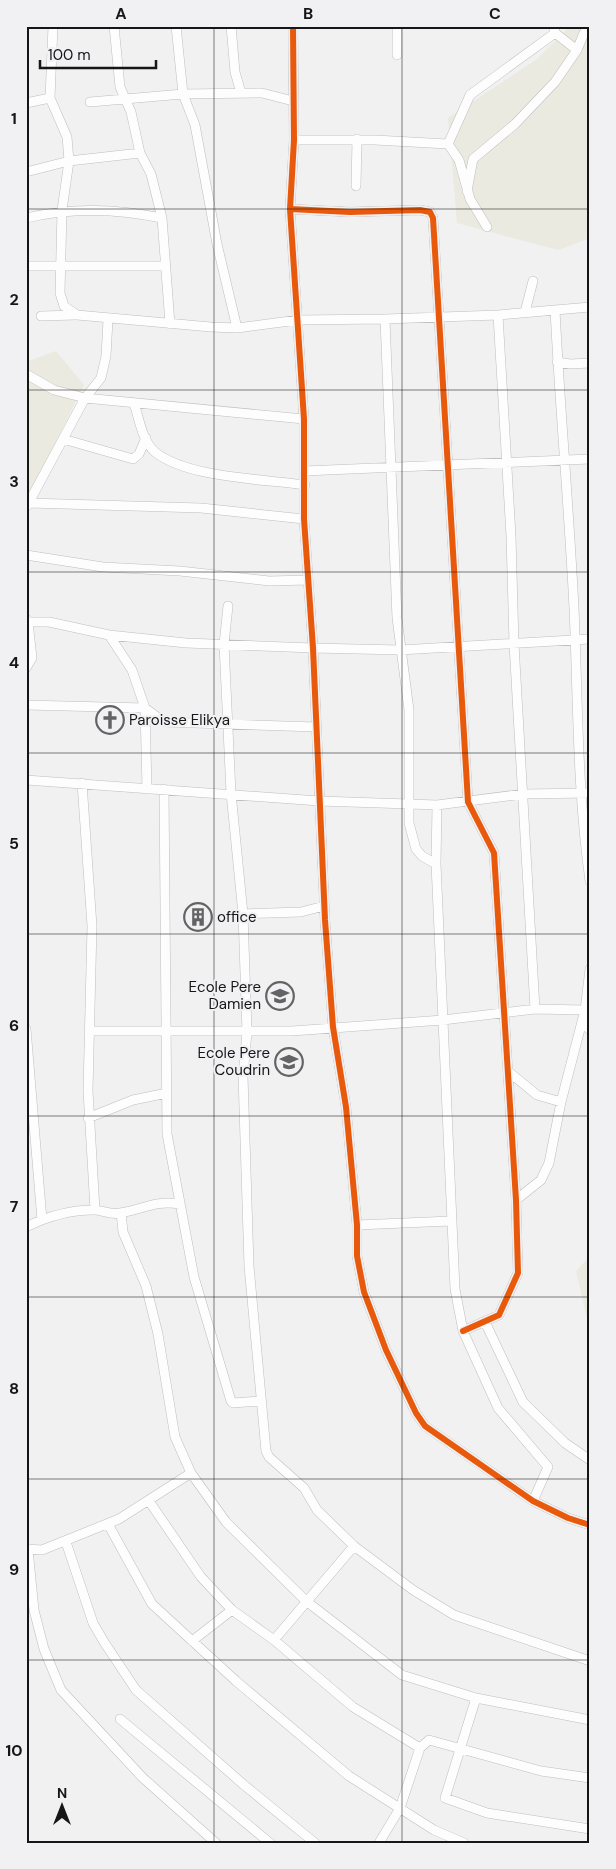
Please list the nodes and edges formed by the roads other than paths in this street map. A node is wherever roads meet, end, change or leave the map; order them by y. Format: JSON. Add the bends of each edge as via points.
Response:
{"nodes":[{"id":1,"x":53,"y":26,"type":"edge"},
{"id":2,"x":114,"y":26,"type":"edge"},
{"id":3,"x":176,"y":26,"type":"edge"},
{"id":4,"x":231,"y":26,"type":"edge"},
{"id":5,"x":293,"y":26,"type":"edge"},
{"id":6,"x":397,"y":26,"type":"edge"},
{"id":7,"x":555,"y":29,"type":"edge"},
{"id":8,"x":590,"y":29,"type":"edge"},
{"id":9,"x":576,"y":50,"type":"junction"},
{"id":10,"x":397,"y":55,"type":"dead end"},
{"id":11,"x":241,"y":93,"type":"junction"},
{"id":12,"x":183,"y":94,"type":"junction"},
{"id":13,"x":50,"y":98,"type":"junction"},
{"id":14,"x":126,"y":99,"type":"junction"},
{"id":15,"x":292,"y":101,"type":"junction"},
{"id":16,"x":90,"y":102,"type":"dead end"},
{"id":17,"x":26,"y":103,"type":"edge"},
{"id":18,"x":357,"y":139,"type":"junction"},
{"id":19,"x":294,"y":140,"type":"junction"},
{"id":20,"x":448,"y":144,"type":"junction"},
{"id":21,"x":140,"y":153,"type":"junction"},
{"id":22,"x":69,"y":161,"type":"junction"},
{"id":23,"x":26,"y":172,"type":"edge"},
{"id":24,"x":356,"y":186,"type":"dead end"},
{"id":25,"x":467,"y":190,"type":"junction"},
{"id":26,"x":290,"y":209,"type":"junction"},
{"id":27,"x":62,"y":210,"type":"junction"},
{"id":28,"x":26,"y":218,"type":"edge"},
{"id":29,"x":162,"y":218,"type":"junction"},
{"id":30,"x":487,"y":227,"type":"dead end"},
{"id":31,"x":60,"y":265,"type":"junction"},
{"id":32,"x":26,"y":266,"type":"edge"},
{"id":33,"x":165,"y":266,"type":"junction"},
{"id":34,"x":533,"y":281,"type":"dead end"},
{"id":35,"x":590,"y":307,"type":"edge"},
{"id":36,"x":555,"y":310,"type":"junction"},
{"id":37,"x":525,"y":312,"type":"junction"},
{"id":38,"x":76,"y":315,"type":"junction"},
{"id":39,"x":498,"y":315,"type":"junction"},
{"id":40,"x":41,"y":316,"type":"dead end"},
{"id":41,"x":440,"y":318,"type":"junction"},
{"id":42,"x":385,"y":319,"type":"junction"},
{"id":43,"x":108,"y":320,"type":"junction"},
{"id":44,"x":298,"y":320,"type":"junction"},
{"id":45,"x":170,"y":324,"type":"junction"},
{"id":46,"x":236,"y":328,"type":"junction"},
{"id":47,"x":557,"y":362,"type":"junction"},
{"id":48,"x":590,"y":363,"type":"edge"},
{"id":49,"x":26,"y":374,"type":"edge"},
{"id":50,"x":84,"y":398,"type":"junction"},
{"id":51,"x":134,"y":403,"type":"junction"},
{"id":52,"x":304,"y":419,"type":"junction"},
{"id":53,"x":146,"y":438,"type":"junction"},
{"id":54,"x":63,"y":439,"type":"junction"},
{"id":55,"x":590,"y":459,"type":"edge"},
{"id":56,"x":564,"y":460,"type":"junction"},
{"id":57,"x":506,"y":462,"type":"junction"},
{"id":58,"x":447,"y":466,"type":"junction"},
{"id":59,"x":390,"y":469,"type":"junction"},
{"id":60,"x":304,"y":471,"type":"junction"},
{"id":61,"x":304,"y":485,"type":"junction"},
{"id":62,"x":27,"y":505,"type":"edge"},
{"id":63,"x":304,"y":519,"type":"junction"},
{"id":64,"x":26,"y":555,"type":"edge"},
{"id":65,"x":308,"y":580,"type":"junction"},
{"id":66,"x":228,"y":606,"type":"dead end"},
{"id":67,"x":27,"y":621,"type":"edge"},
{"id":68,"x":109,"y":636,"type":"junction"},
{"id":69,"x":576,"y":639,"type":"junction"},
{"id":70,"x":590,"y":639,"type":"edge"},
{"id":71,"x":224,"y":644,"type":"junction"},
{"id":72,"x":514,"y":644,"type":"junction"},
{"id":73,"x":460,"y":647,"type":"junction"},
{"id":74,"x":313,"y":648,"type":"junction"},
{"id":75,"x":400,"y":650,"type":"junction"},
{"id":76,"x":26,"y":668,"type":"edge"},
{"id":77,"x":26,"y":705,"type":"edge"},
{"id":78,"x":145,"y":708,"type":"junction"},
{"id":79,"x":228,"y":725,"type":"junction"},
{"id":80,"x":316,"y":726,"type":"junction"},
{"id":81,"x":26,"y":780,"type":"edge"},
{"id":82,"x":82,"y":783,"type":"junction"},
{"id":83,"x":147,"y":789,"type":"junction"},
{"id":84,"x":164,"y":790,"type":"junction"},
{"id":85,"x":586,"y":792,"type":"edge"},
{"id":86,"x":231,"y":793,"type":"junction"},
{"id":87,"x":523,"y":794,"type":"junction"},
{"id":88,"x":319,"y":801,"type":"junction"},
{"id":89,"x":468,"y":802,"type":"junction"},
{"id":90,"x":408,"y":804,"type":"junction"},
{"id":91,"x":437,"y":805,"type":"junction"},
{"id":92,"x":436,"y":864,"type":"junction"},
{"id":93,"x":590,"y":881,"type":"edge"},
{"id":94,"x":324,"y":906,"type":"junction"},
{"id":95,"x":243,"y":914,"type":"junction"},
{"id":96,"x":590,"y":969,"type":"edge"},
{"id":97,"x":535,"y":1009,"type":"junction"},
{"id":98,"x":585,"y":1010,"type":"junction"},
{"id":99,"x":504,"y":1013,"type":"junction"},
{"id":100,"x":443,"y":1020,"type":"junction"},
{"id":101,"x":582,"y":1023,"type":"junction"},
{"id":102,"x":333,"y":1027,"type":"junction"},
{"id":103,"x":26,"y":1029,"type":"edge"},
{"id":104,"x":590,"y":1030,"type":"edge"},
{"id":105,"x":88,"y":1031,"type":"junction"},
{"id":106,"x":167,"y":1032,"type":"junction"},
{"id":107,"x":247,"y":1032,"type":"junction"},
{"id":108,"x":509,"y":1072,"type":"junction"},
{"id":109,"x":167,"y":1094,"type":"junction"},
{"id":110,"x":561,"y":1102,"type":"junction"},
{"id":111,"x":88,"y":1118,"type":"junction"},
{"id":112,"x":516,"y":1200,"type":"junction"},
{"id":113,"x":180,"y":1204,"type":"junction"},
{"id":114,"x":95,"y":1210,"type":"junction"},
{"id":115,"x":121,"y":1213,"type":"junction"},
{"id":116,"x":42,"y":1220,"type":"junction"},
{"id":117,"x":451,"y":1221,"type":"junction"},
{"id":118,"x":357,"y":1225,"type":"junction"},
{"id":119,"x":26,"y":1227,"type":"edge"},
{"id":120,"x":485,"y":1322,"type":"junction"},
{"id":121,"x":463,"y":1331,"type":"junction"},
{"id":122,"x":261,"y":1401,"type":"junction"},
{"id":123,"x":590,"y":1460,"type":"edge"},
{"id":124,"x":191,"y":1473,"type":"junction"},
{"id":125,"x":149,"y":1501,"type":"junction"},
{"id":126,"x":533,"y":1501,"type":"junction"},
{"id":127,"x":108,"y":1524,"type":"junction"},
{"id":128,"x":590,"y":1525,"type":"edge"},
{"id":129,"x":66,"y":1542,"type":"junction"},
{"id":130,"x":354,"y":1546,"type":"junction"},
{"id":131,"x":27,"y":1549,"type":"edge"},
{"id":132,"x":306,"y":1601,"type":"junction"},
{"id":133,"x":232,"y":1610,"type":"junction"},
{"id":134,"x":274,"y":1640,"type":"junction"},
{"id":135,"x":192,"y":1641,"type":"junction"},
{"id":136,"x":590,"y":1661,"type":"edge"},
{"id":137,"x":476,"y":1698,"type":"junction"},
{"id":138,"x":120,"y":1719,"type":"dead end"},
{"id":139,"x":590,"y":1720,"type":"edge"},
{"id":140,"x":420,"y":1748,"type":"junction"},
{"id":141,"x":459,"y":1749,"type":"junction"},
{"id":142,"x":590,"y":1778,"type":"edge"},
{"id":143,"x":400,"y":1808,"type":"junction"},
{"id":144,"x":590,"y":1829,"type":"edge"},
{"id":145,"x":216,"y":1843,"type":"edge"},
{"id":146,"x":270,"y":1843,"type":"edge"},
{"id":147,"x":315,"y":1843,"type":"edge"},
{"id":148,"x":379,"y":1843,"type":"edge"},
{"id":149,"x":464,"y":1843,"type":"edge"}],
"edges":[{"from":1,"to":13,"type":"street"},
{"from":2,"to":14,"type":"street","via":[[118,77]]},
{"from":3,"to":12,"type":"street"},
{"from":4,"to":11,"type":"street","via":[[235,72]]},
{"from":5,"to":15,"type":"street"},
{"from":6,"to":10,"type":"street"},
{"from":7,"to":9,"type":"street"},
{"from":7,"to":20,"type":"street","via":[[470,95]]},
{"from":8,"to":9,"type":"street","via":[[584,33]]},
{"from":9,"to":25,"type":"street","via":[[555,82],[515,124],[473,159]]},
{"from":11,"to":12,"type":"street"},
{"from":11,"to":15,"type":"street","via":[[272,94]]},
{"from":12,"to":14,"type":"street"},
{"from":12,"to":46,"type":"street","via":[[195,124],[218,253]]},
{"from":13,"to":17,"type":"street"},
{"from":13,"to":22,"type":"street","via":[[67,137]]},
{"from":14,"to":16,"type":"street"},
{"from":14,"to":21,"type":"street"},
{"from":15,"to":19,"type":"street"},
{"from":18,"to":19,"type":"street"},
{"from":18,"to":20,"type":"street"},
{"from":18,"to":24,"type":"street"},
{"from":19,"to":26,"type":"street"},
{"from":20,"to":25,"type":"street","via":[[459,160]]},
{"from":21,"to":22,"type":"street"},
{"from":21,"to":29,"type":"street","via":[[151,174]]},
{"from":22,"to":23,"type":"street"},
{"from":22,"to":27,"type":"street"},
{"from":25,"to":30,"type":"street"},
{"from":26,"to":41,"type":"street","via":[[430,212],[435,235]]},
{"from":26,"to":44,"type":"street"},
{"from":27,"to":28,"type":"street"},
{"from":27,"to":29,"type":"street","via":[[126,211]]},
{"from":27,"to":31,"type":"street"},
{"from":29,"to":33,"type":"street"},
{"from":31,"to":32,"type":"street"},
{"from":31,"to":33,"type":"street"},
{"from":31,"to":38,"type":"street","via":[[61,299],[64,306]]},
{"from":33,"to":45,"type":"street"},
{"from":34,"to":37,"type":"street"},
{"from":35,"to":36,"type":"street"},
{"from":36,"to":37,"type":"street"},
{"from":36,"to":47,"type":"street"},
{"from":37,"to":39,"type":"street"},
{"from":38,"to":40,"type":"street"},
{"from":38,"to":43,"type":"street"},
{"from":39,"to":41,"type":"street"},
{"from":39,"to":57,"type":"street"},
{"from":41,"to":42,"type":"street"},
{"from":41,"to":58,"type":"street"},
{"from":42,"to":44,"type":"street"},
{"from":42,"to":59,"type":"street"},
{"from":43,"to":45,"type":"street"},
{"from":43,"to":50,"type":"street","via":[[104,370]]},
{"from":44,"to":46,"type":"street"},
{"from":44,"to":52,"type":"street"},
{"from":45,"to":46,"type":"street"},
{"from":47,"to":48,"type":"street"},
{"from":47,"to":56,"type":"street"},
{"from":49,"to":50,"type":"street","via":[[54,390]]},
{"from":50,"to":51,"type":"street"},
{"from":50,"to":54,"type":"street"},
{"from":51,"to":52,"type":"street"},
{"from":51,"to":53,"type":"street"},
{"from":52,"to":60,"type":"street"},
{"from":53,"to":54,"type":"street","via":[[133,459]]},
{"from":53,"to":61,"type":"street","via":[[154,451],[187,467],[234,478]]},
{"from":54,"to":62,"type":"street"},
{"from":55,"to":56,"type":"street"},
{"from":56,"to":57,"type":"street"},
{"from":56,"to":69,"type":"street"},
{"from":57,"to":58,"type":"street"},
{"from":57,"to":72,"type":"street"},
{"from":58,"to":59,"type":"street"},
{"from":58,"to":73,"type":"street"},
{"from":59,"to":60,"type":"street"},
{"from":59,"to":75,"type":"street"},
{"from":60,"to":61,"type":"street"},
{"from":61,"to":63,"type":"street"},
{"from":62,"to":63,"type":"street","via":[[201,508]]},
{"from":63,"to":65,"type":"street"},
{"from":64,"to":65,"type":"street","via":[[103,567],[269,581]]},
{"from":65,"to":74,"type":"street"},
{"from":66,"to":71,"type":"street"},
{"from":67,"to":68,"type":"street","via":[[49,622]]},
{"from":67,"to":76,"type":"street","via":[[32,658]]},
{"from":68,"to":71,"type":"street"},
{"from":68,"to":78,"type":"street","via":[[132,670]]},
{"from":69,"to":70,"type":"street"},
{"from":69,"to":72,"type":"street"},
{"from":69,"to":85,"type":"street","via":[[578,741]]},
{"from":71,"to":74,"type":"street"},
{"from":71,"to":79,"type":"street"},
{"from":72,"to":73,"type":"street"},
{"from":72,"to":87,"type":"street"},
{"from":73,"to":75,"type":"street"},
{"from":73,"to":89,"type":"street"},
{"from":74,"to":75,"type":"street"},
{"from":74,"to":80,"type":"street"},
{"from":75,"to":90,"type":"street","via":[[409,710]]},
{"from":77,"to":78,"type":"street"},
{"from":78,"to":79,"type":"street","via":[[164,722]]},
{"from":78,"to":83,"type":"street"},
{"from":79,"to":80,"type":"street"},
{"from":79,"to":86,"type":"street"},
{"from":80,"to":88,"type":"street"},
{"from":81,"to":82,"type":"street"},
{"from":82,"to":83,"type":"street"},
{"from":82,"to":105,"type":"street","via":[[92,926]]},
{"from":83,"to":84,"type":"street"},
{"from":84,"to":86,"type":"street"},
{"from":84,"to":106,"type":"street"},
{"from":85,"to":87,"type":"street"},
{"from":85,"to":93,"type":"street"},
{"from":86,"to":88,"type":"street"},
{"from":86,"to":95,"type":"street"},
{"from":87,"to":89,"type":"street"},
{"from":87,"to":97,"type":"street"},
{"from":88,"to":90,"type":"street"},
{"from":88,"to":94,"type":"street"},
{"from":89,"to":91,"type":"street"},
{"from":89,"to":99,"type":"street","via":[[494,853]]},
{"from":90,"to":91,"type":"street"},
{"from":90,"to":92,"type":"street","via":[[416,849]]},
{"from":91,"to":92,"type":"street"},
{"from":92,"to":100,"type":"street"},
{"from":94,"to":95,"type":"street","via":[[300,912]]},
{"from":94,"to":102,"type":"street"},
{"from":95,"to":107,"type":"street"},
{"from":96,"to":98,"type":"street"},
{"from":97,"to":98,"type":"street"},
{"from":97,"to":99,"type":"street"},
{"from":98,"to":101,"type":"street"},
{"from":99,"to":100,"type":"street"},
{"from":99,"to":108,"type":"street"},
{"from":100,"to":102,"type":"street"},
{"from":100,"to":117,"type":"street"},
{"from":101,"to":104,"type":"street"},
{"from":101,"to":110,"type":"street"},
{"from":102,"to":107,"type":"street"},
{"from":102,"to":118,"type":"street","via":[[346,1107]]},
{"from":103,"to":116,"type":"street"},
{"from":105,"to":106,"type":"street"},
{"from":105,"to":111,"type":"street"},
{"from":106,"to":107,"type":"street"},
{"from":106,"to":109,"type":"street"},
{"from":107,"to":122,"type":"street","via":[[243,1076],[248,1266]]},
{"from":108,"to":110,"type":"street","via":[[537,1095]]},
{"from":108,"to":112,"type":"street"},
{"from":109,"to":111,"type":"street","via":[[134,1100]]},
{"from":109,"to":113,"type":"street","via":[[167,1134]]},
{"from":110,"to":112,"type":"street","via":[[553,1149],[545,1172],[541,1180]]},
{"from":111,"to":114,"type":"street"},
{"from":112,"to":120,"type":"street","via":[[518,1273],[500,1314]]},
{"from":113,"to":115,"type":"street","via":[[160,1202]]},
{"from":113,"to":122,"type":"street","via":[[194,1279],[231,1401]]},
{"from":114,"to":115,"type":"street"},
{"from":114,"to":116,"type":"street"},
{"from":115,"to":124,"type":"street","via":[[123,1232],[143,1278],[158,1334],[175,1437]]},
{"from":116,"to":119,"type":"street"},
{"from":117,"to":118,"type":"street"},
{"from":117,"to":121,"type":"street","via":[[455,1289]]},
{"from":118,"to":126,"type":"street","via":[[357,1256],[364,1292],[386,1350],[416,1413],[430,1430]]},
{"from":120,"to":121,"type":"street"},
{"from":120,"to":123,"type":"street","via":[[523,1402],[565,1443]]},
{"from":121,"to":126,"type":"street","via":[[498,1408],[546,1462],[548,1470]]},
{"from":122,"to":130,"type":"street","via":[[267,1454],[304,1488],[317,1510]]},
{"from":124,"to":125,"type":"street"},
{"from":124,"to":132,"type":"street","via":[[226,1522]]},
{"from":125,"to":127,"type":"street"},
{"from":125,"to":133,"type":"street","via":[[201,1577]]},
{"from":126,"to":128,"type":"street"},
{"from":127,"to":129,"type":"street"},
{"from":127,"to":135,"type":"street","via":[[150,1602]]},
{"from":129,"to":131,"type":"street","via":[[42,1550]]},
{"from":129,"to":147,"type":"street","via":[[93,1623],[136,1690]]},
{"from":130,"to":132,"type":"street"},
{"from":130,"to":136,"type":"street","via":[[413,1590],[454,1615]]},
{"from":131,"to":145,"type":"street","via":[[36,1618],[44,1649],[62,1690],[143,1778]]},
{"from":132,"to":134,"type":"street"},
{"from":132,"to":137,"type":"street","via":[[402,1675]]},
{"from":133,"to":134,"type":"street"},
{"from":133,"to":135,"type":"street"},
{"from":134,"to":140,"type":"street","via":[[353,1707]]},
{"from":135,"to":143,"type":"street","via":[[327,1759]]},
{"from":137,"to":139,"type":"street"},
{"from":137,"to":141,"type":"street"},
{"from":138,"to":146,"type":"street"},
{"from":140,"to":141,"type":"street","via":[[429,1740]]},
{"from":140,"to":143,"type":"street"},
{"from":141,"to":142,"type":"street","via":[[541,1771]]},
{"from":141,"to":144,"type":"street","via":[[445,1795],[447,1800],[491,1814]]},
{"from":143,"to":148,"type":"street"},
{"from":143,"to":149,"type":"street","via":[[434,1830]]}]}
